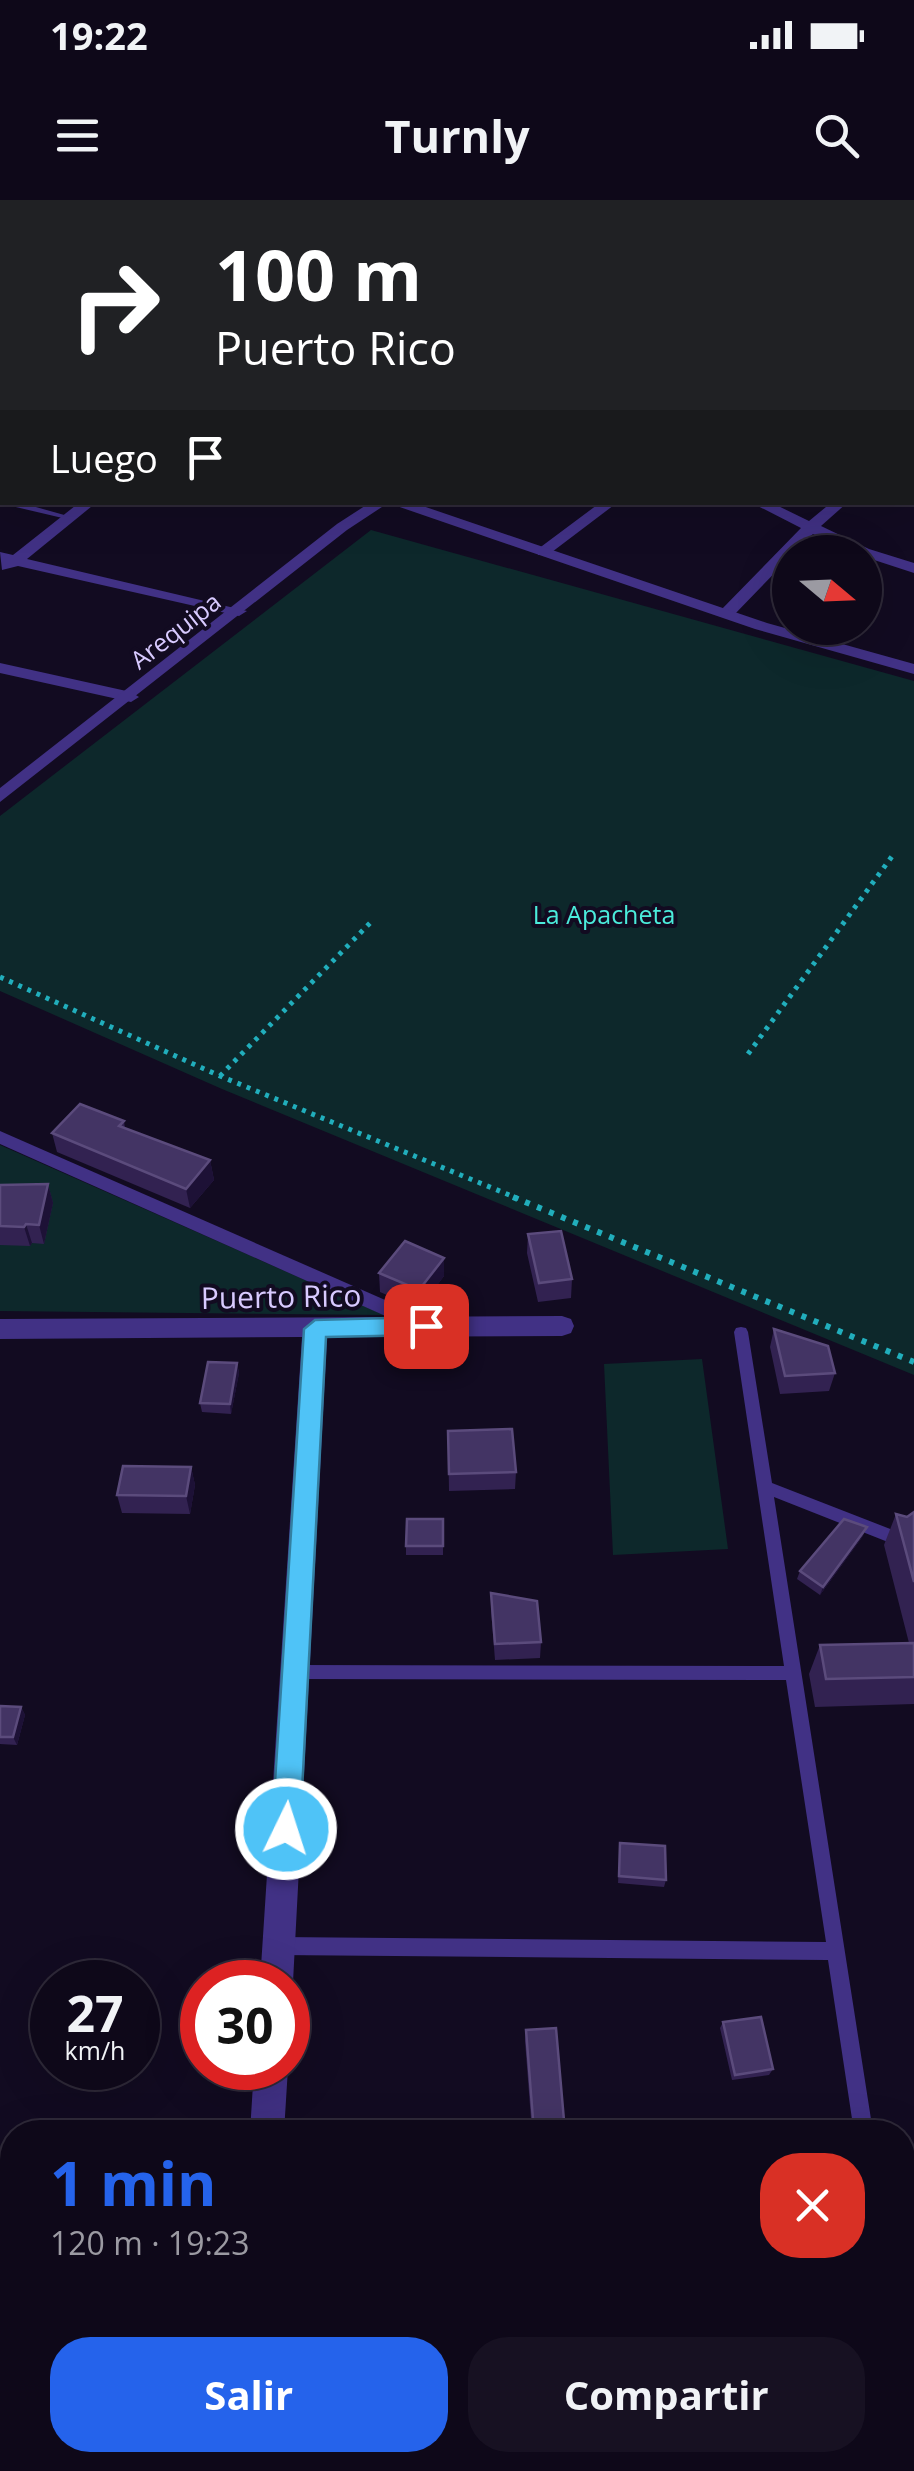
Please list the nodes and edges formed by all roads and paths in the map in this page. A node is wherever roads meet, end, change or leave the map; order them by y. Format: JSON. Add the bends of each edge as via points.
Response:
{"nodes":[{"id":1,"x":16,"y":505,"type":"edge"},
{"id":2,"x":86,"y":505,"type":"edge"},
{"id":3,"x":377,"y":505,"type":"edge"},
{"id":4,"x":405,"y":505,"type":"edge"},
{"id":5,"x":607,"y":505,"type":"edge"},
{"id":6,"x":763,"y":505,"type":"edge"},
{"id":7,"x":837,"y":505,"type":"edge"},
{"id":8,"x":71,"y":518,"type":"junction"},
{"id":9,"x":810,"y":528,"type":"junction"},
{"id":10,"x":543,"y":552,"type":"junction"},
{"id":11,"x":8,"y":559,"type":"edge"},
{"id":12,"x":914,"y":568,"type":"edge"},
{"id":13,"x":0,"y":572,"type":"edge"},
{"id":14,"x":239,"y":612,"type":"junction"},
{"id":15,"x":726,"y":614,"type":"junction"},
{"id":16,"x":0,"y":668,"type":"edge"},
{"id":17,"x":914,"y":669,"type":"edge"},
{"id":18,"x":131,"y":697,"type":"junction"},
{"id":19,"x":0,"y":797,"type":"edge"},
{"id":20,"x":893,"y":855,"type":"dead end"},
{"id":21,"x":374,"y":919,"type":"dead end"},
{"id":22,"x":0,"y":976,"type":"edge"},
{"id":23,"x":748,"y":1054,"type":"dead end"},
{"id":24,"x":220,"y":1076,"type":"junction"},
{"id":25,"x":0,"y":1138,"type":"edge"},
{"id":26,"x":426,"y":1326,"type":"junction"},
{"id":27,"x":562,"y":1326,"type":"dead end"},
{"id":28,"x":315,"y":1329,"type":"junction"},
{"id":29,"x":0,"y":1330,"type":"edge"},
{"id":30,"x":741,"y":1332,"type":"dead end"},
{"id":31,"x":914,"y":1362,"type":"edge"},
{"id":32,"x":765,"y":1488,"type":"junction"},
{"id":33,"x":893,"y":1537,"type":"dead end"},
{"id":34,"x":296,"y":1672,"type":"junction"},
{"id":35,"x":794,"y":1673,"type":"junction"},
{"id":36,"x":278,"y":1946,"type":"junction"},
{"id":37,"x":836,"y":1951,"type":"junction"},
{"id":38,"x":277,"y":1960,"type":"edge"},
{"id":39,"x":270,"y":2090,"type":"edge"},
{"id":40,"x":268,"y":2120,"type":"edge"},
{"id":41,"x":862,"y":2120,"type":"edge"}],
"edges":[{"from":1,"to":8,"type":"lane"},
{"from":2,"to":8,"type":"street"},
{"from":3,"to":14,"type":"street","name":"Arequipa"},
{"from":4,"to":10,"type":"street"},
{"from":5,"to":10,"type":"street"},
{"from":6,"to":9,"type":"street"},
{"from":7,"to":9,"type":"street"},
{"from":8,"to":11,"type":"street"},
{"from":9,"to":12,"type":"street"},
{"from":9,"to":15,"type":"street"},
{"from":10,"to":15,"type":"street"},
{"from":11,"to":13,"type":"street"},
{"from":11,"to":14,"type":"street"},
{"from":14,"to":18,"type":"street","name":"Arequipa"},
{"from":15,"to":17,"type":"street"},
{"from":16,"to":18,"type":"street"},
{"from":18,"to":19,"type":"street","name":"Arequipa"},
{"from":20,"to":23,"type":"path"},
{"from":21,"to":24,"type":"path"},
{"from":22,"to":24,"type":"path"},
{"from":24,"to":31,"type":"path"},
{"from":25,"to":26,"type":"street"},
{"from":26,"to":27,"type":"street","name":"Puerto Rico"},
{"from":26,"to":28,"type":"street","name":"Puerto Rico"},
{"from":28,"to":29,"type":"street","name":"Puerto Rico"},
{"from":28,"to":34,"type":"street"},
{"from":30,"to":32,"type":"lane"},
{"from":32,"to":33,"type":"lane"},
{"from":32,"to":35,"type":"lane"},
{"from":34,"to":35,"type":"lane"},
{"from":34,"to":36,"type":"street"},
{"from":35,"to":37,"type":"lane"},
{"from":36,"to":37,"type":"lane"},
{"from":36,"to":38,"type":"street"},
{"from":37,"to":41,"type":"lane"},
{"from":39,"to":40,"type":"street"}]}
